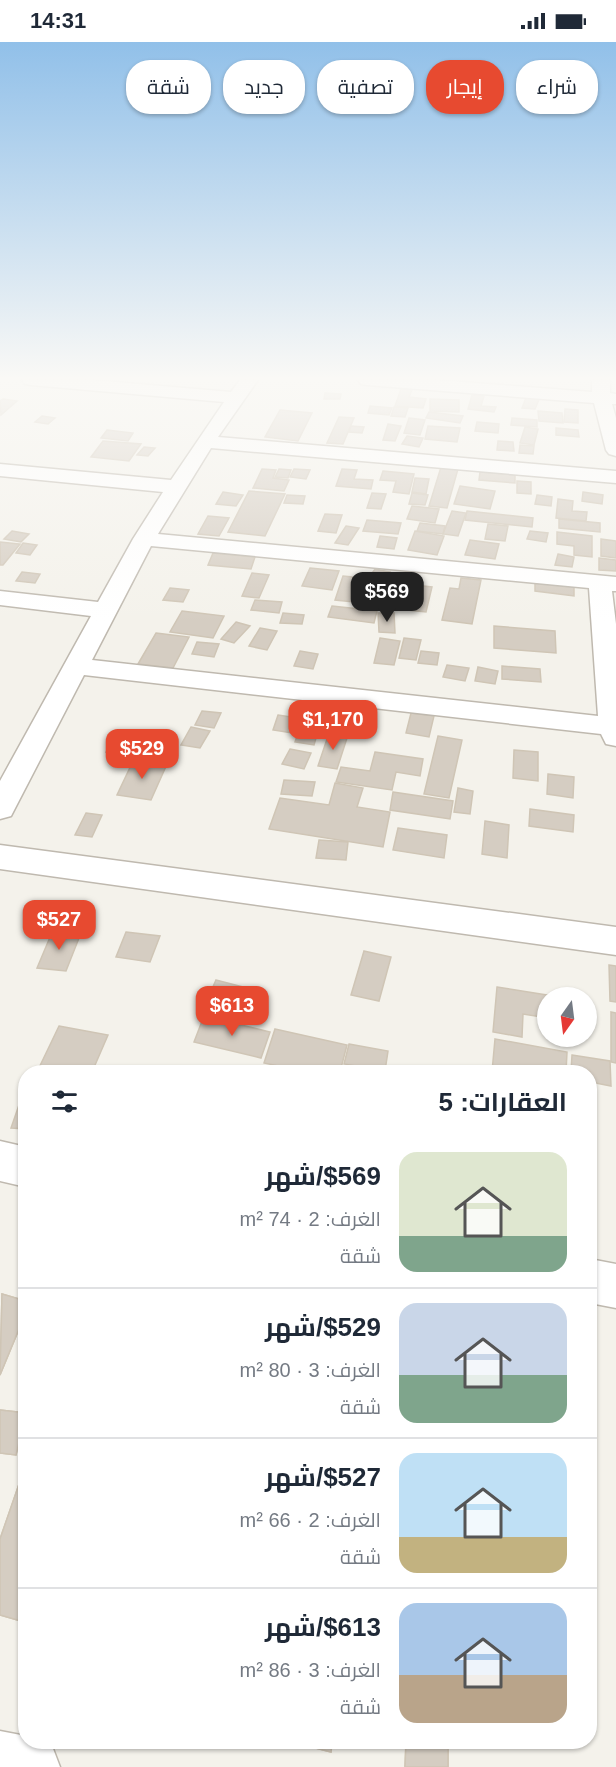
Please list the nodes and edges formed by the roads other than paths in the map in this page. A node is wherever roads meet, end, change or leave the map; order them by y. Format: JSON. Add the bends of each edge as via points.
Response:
{"nodes":[{"id":1,"x":193,"y":460,"type":"edge"},
{"id":2,"x":422,"y":460,"type":"edge"},
{"id":3,"x":0,"y":470,"type":"edge"},
{"id":4,"x":616,"y":477,"type":"edge"},
{"id":5,"x":177,"y":487,"type":"junction"},
{"id":6,"x":144,"y":539,"type":"junction"},
{"id":7,"x":608,"y":583,"type":"edge"},
{"id":8,"x":0,"y":598,"type":"edge"},
{"id":9,"x":106,"y":610,"type":"junction"},
{"id":10,"x":77,"y":666,"type":"junction"},
{"id":11,"x":615,"y":730,"type":"edge"},
{"id":12,"x":1,"y":803,"type":"edge"},
{"id":13,"x":0,"y":857,"type":"edge"},
{"id":14,"x":616,"y":941,"type":"edge"},
{"id":15,"x":0,"y":1161,"type":"edge"},
{"id":16,"x":18,"y":1165,"type":"edge"},
{"id":17,"x":597,"y":1282,"type":"edge"},
{"id":18,"x":616,"y":1286,"type":"edge"},
{"id":19,"x":0,"y":1760,"type":"edge"},
{"id":20,"x":31,"y":1767,"type":"edge"}],
"edges":[{"from":1,"to":5,"type":"street"},
{"from":2,"to":4,"type":"street"},
{"from":3,"to":5,"type":"street"},
{"from":5,"to":6,"type":"street"},
{"from":6,"to":7,"type":"street"},
{"from":6,"to":9,"type":"street"},
{"from":7,"to":11,"type":"street"},
{"from":8,"to":9,"type":"street"},
{"from":9,"to":10,"type":"street"},
{"from":10,"to":11,"type":"street"},
{"from":10,"to":12,"type":"street"},
{"from":13,"to":14,"type":"street"},
{"from":15,"to":16,"type":"street"},
{"from":17,"to":18,"type":"street"},
{"from":19,"to":20,"type":"street"}]}
